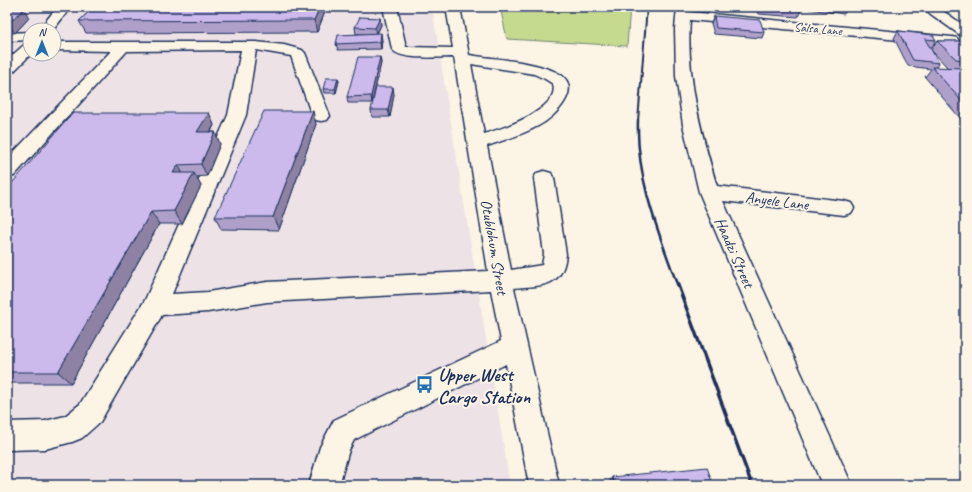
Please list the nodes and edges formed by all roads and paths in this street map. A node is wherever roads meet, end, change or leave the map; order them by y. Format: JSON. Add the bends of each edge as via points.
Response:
{"nodes":[{"id":1,"x":64,"y":7,"type":"edge"},
{"id":2,"x":390,"y":7,"type":"edge"},
{"id":3,"x":453,"y":7,"type":"edge"},
{"id":4,"x":928,"y":7,"type":"edge"},
{"id":5,"x":684,"y":11,"type":"edge"},
{"id":6,"x":52,"y":22,"type":"edge"},
{"id":7,"x":965,"y":32,"type":"edge"},
{"id":8,"x":22,"y":36,"type":"edge"},
{"id":9,"x":7,"y":37,"type":"edge"},
{"id":10,"x":952,"y":41,"type":"edge"},
{"id":11,"x":62,"y":46,"type":"edge"},
{"id":12,"x":249,"y":46,"type":"junction"},
{"id":13,"x":123,"y":47,"type":"junction"},
{"id":14,"x":22,"y":55,"type":"edge"},
{"id":15,"x":462,"y":56,"type":"junction"},
{"id":16,"x":7,"y":69,"type":"edge"},
{"id":17,"x":321,"y":116,"type":"dead end"},
{"id":18,"x":477,"y":143,"type":"junction"},
{"id":19,"x":7,"y":171,"type":"edge"},
{"id":20,"x":544,"y":178,"type":"dead end"},
{"id":21,"x":709,"y":192,"type":"junction"},
{"id":22,"x":844,"y":208,"type":"dead end"},
{"id":23,"x":501,"y":280,"type":"junction"},
{"id":24,"x":154,"y":305,"type":"junction"},
{"id":25,"x":515,"y":347,"type":"junction"},
{"id":26,"x":7,"y":436,"type":"edge"},
{"id":27,"x":324,"y":485,"type":"edge"},
{"id":28,"x":544,"y":485,"type":"edge"},
{"id":29,"x":837,"y":485,"type":"edge"}],
"edges":[{"from":1,"to":6,"type":"street"},
{"from":2,"to":15,"type":"street","via":[[399,49],[404,52]]},
{"from":3,"to":15,"type":"street","name":"Otublohum Street"},
{"from":4,"to":7,"type":"street"},
{"from":5,"to":10,"type":"street","name":"Salsa Lane"},
{"from":5,"to":21,"type":"street","name":"Haadzi Street","via":[[684,69],[698,156]]},
{"from":8,"to":9,"type":"street"},
{"from":11,"to":13,"type":"street"},
{"from":12,"to":13,"type":"street"},
{"from":12,"to":17,"type":"street","via":[[297,53]]},
{"from":12,"to":24,"type":"street","via":[[237,115]]},
{"from":13,"to":19,"type":"street"},
{"from":14,"to":16,"type":"street"},
{"from":15,"to":18,"type":"street","name":"Otublohum Street"},
{"from":15,"to":18,"type":"street","via":[[546,73],[558,80],[563,89],[562,94],[543,116],[528,125]]},
{"from":18,"to":23,"type":"street","name":"Otublohum Street"},
{"from":20,"to":23,"type":"street","via":[[555,245],[554,265],[546,275]]},
{"from":21,"to":22,"type":"street","name":"Anyele Lane"},
{"from":21,"to":29,"type":"street","name":"Haadzi Street"},
{"from":23,"to":24,"type":"street","via":[[267,292],[208,302]]},
{"from":23,"to":25,"type":"street","name":"Otublohum Street"},
{"from":24,"to":26,"type":"street","via":[[90,413],[72,428],[65,430],[46,435]]},
{"from":25,"to":27,"type":"street","via":[[344,430],[334,447],[332,463]]},
{"from":25,"to":28,"type":"street","name":"Otublohum Street"}]}
